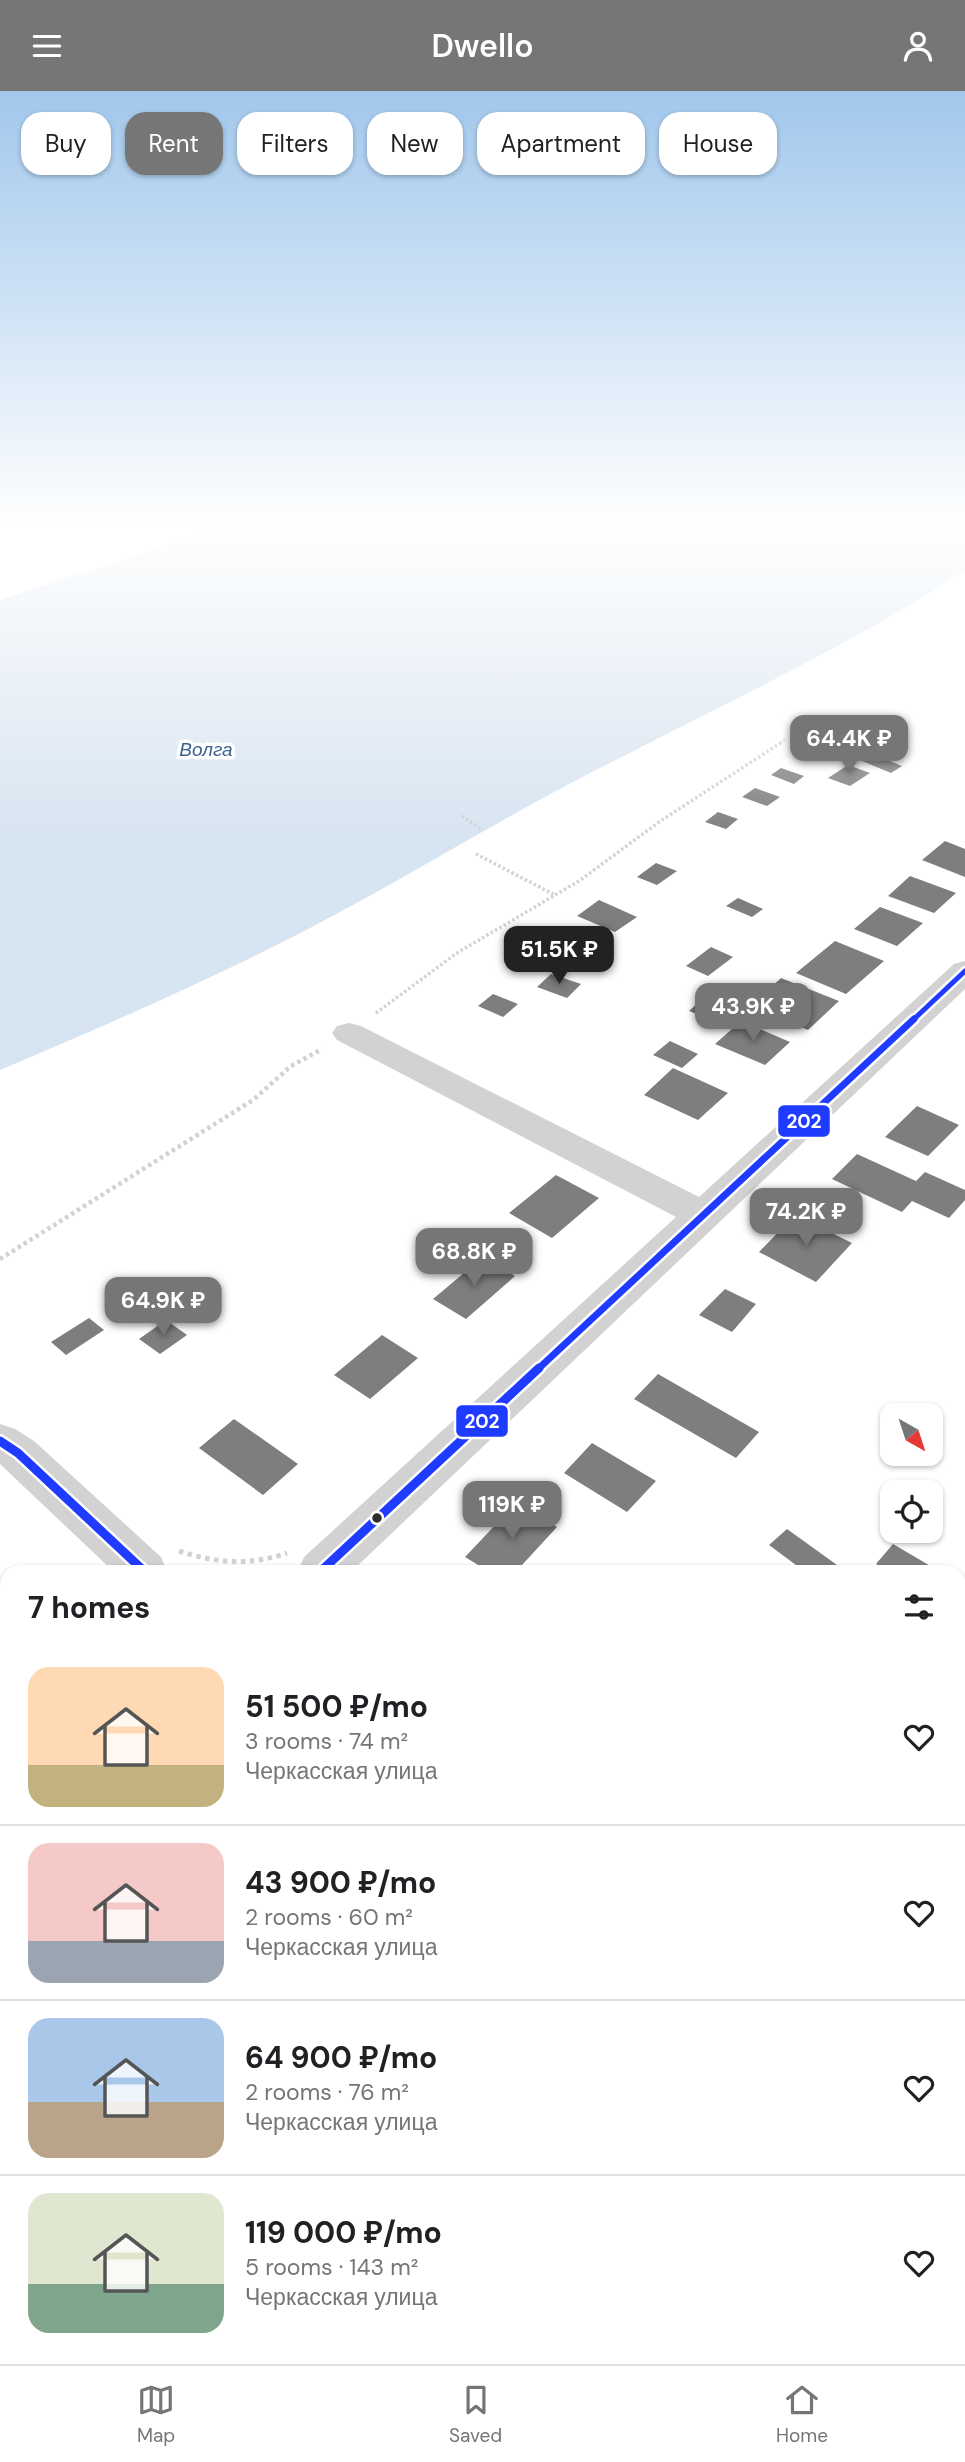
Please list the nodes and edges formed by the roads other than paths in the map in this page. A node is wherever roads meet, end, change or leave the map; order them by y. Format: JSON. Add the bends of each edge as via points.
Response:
{"nodes":[{"id":1,"x":965,"y":971,"type":"edge"},
{"id":2,"x":349,"y":1033,"type":"road end"},
{"id":3,"x":701,"y":1214,"type":"junction"},
{"id":4,"x":0,"y":1441,"type":"edge"},
{"id":5,"x":156,"y":1559,"type":"edge"},
{"id":6,"x":308,"y":1560,"type":"edge"}],
"edges":[{"from":1,"to":3,"type":"street"},
{"from":2,"to":3,"type":"street"},
{"from":3,"to":6,"type":"street"},
{"from":4,"to":5,"type":"street"}]}
